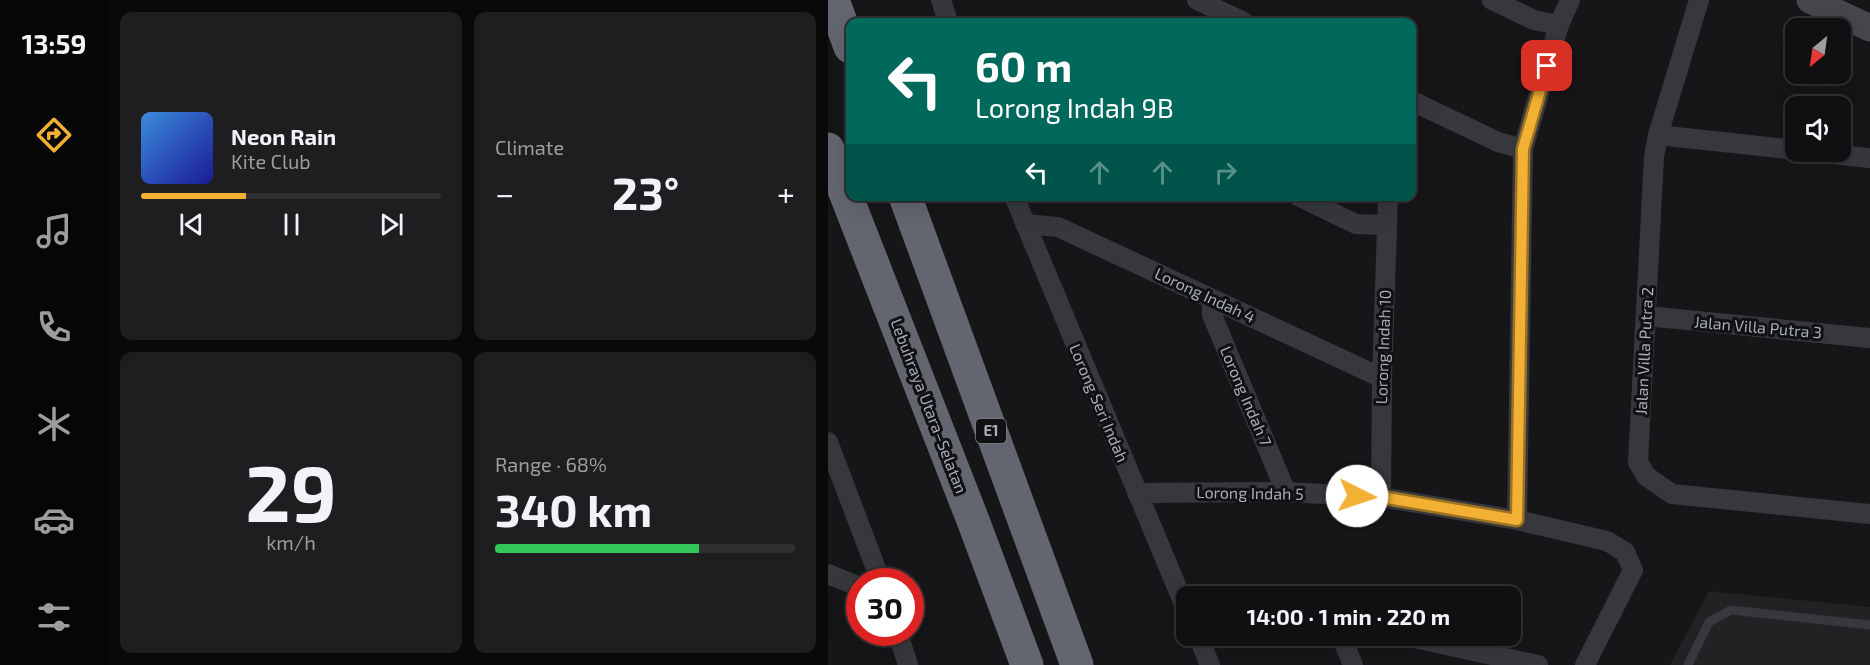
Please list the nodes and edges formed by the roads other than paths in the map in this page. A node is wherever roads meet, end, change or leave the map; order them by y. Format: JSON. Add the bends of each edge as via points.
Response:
{"nodes":[{"id":1,"x":833,"y":0,"type":"edge"},
{"id":2,"x":942,"y":0,"type":"edge"},
{"id":3,"x":1197,"y":0,"type":"edge"},
{"id":4,"x":1492,"y":0,"type":"edge"},
{"id":5,"x":1570,"y":0,"type":"edge"},
{"id":6,"x":1699,"y":0,"type":"edge"},
{"id":7,"x":1810,"y":0,"type":"edge"},
{"id":8,"x":947,"y":18,"type":"edge"},
{"id":9,"x":1235,"y":18,"type":"edge"},
{"id":10,"x":1559,"y":25,"type":"junction"},
{"id":11,"x":1870,"y":28,"type":"edge"},
{"id":12,"x":846,"y":36,"type":"edge"},
{"id":13,"x":1416,"y":103,"type":"edge"},
{"id":14,"x":1658,"y":135,"type":"junction"},
{"id":15,"x":828,"y":149,"type":"edge"},
{"id":16,"x":1523,"y":149,"type":"junction"},
{"id":17,"x":1785,"y":149,"type":"edge"},
{"id":18,"x":1851,"y":156,"type":"edge"},
{"id":19,"x":1870,"y":158,"type":"edge"},
{"id":20,"x":846,"y":195,"type":"edge"},
{"id":21,"x":848,"y":201,"type":"edge"},
{"id":22,"x":907,"y":201,"type":"edge"},
{"id":23,"x":1016,"y":201,"type":"edge"},
{"id":24,"x":1308,"y":201,"type":"edge"},
{"id":25,"x":1388,"y":201,"type":"edge"},
{"id":26,"x":1024,"y":224,"type":"junction"},
{"id":27,"x":1387,"y":225,"type":"junction"},
{"id":28,"x":1212,"y":299,"type":"junction"},
{"id":29,"x":1646,"y":316,"type":"junction"},
{"id":30,"x":1870,"y":338,"type":"edge"},
{"id":31,"x":1382,"y":378,"type":"junction"},
{"id":32,"x":828,"y":442,"type":"edge"},
{"id":33,"x":1286,"y":492,"type":"junction"},
{"id":34,"x":1137,"y":493,"type":"junction"},
{"id":35,"x":1381,"y":497,"type":"junction"},
{"id":36,"x":1870,"y":514,"type":"edge"},
{"id":37,"x":1517,"y":520,"type":"junction"},
{"id":38,"x":876,"y":568,"type":"edge"},
{"id":39,"x":828,"y":574,"type":"edge"},
{"id":40,"x":846,"y":581,"type":"edge"},
{"id":41,"x":1176,"y":586,"type":"edge"},
{"id":42,"x":1870,"y":625,"type":"edge"},
{"id":43,"x":902,"y":646,"type":"edge"},
{"id":44,"x":1202,"y":646,"type":"edge"},
{"id":45,"x":1345,"y":646,"type":"edge"},
{"id":46,"x":1451,"y":646,"type":"edge"},
{"id":47,"x":908,"y":665,"type":"edge"},
{"id":48,"x":1027,"y":665,"type":"edge"},
{"id":49,"x":1077,"y":665,"type":"edge"},
{"id":50,"x":1210,"y":665,"type":"edge"},
{"id":51,"x":1353,"y":665,"type":"edge"},
{"id":52,"x":1538,"y":665,"type":"edge"},
{"id":53,"x":1585,"y":665,"type":"edge"},
{"id":54,"x":1688,"y":665,"type":"edge"}],
"edges":[{"from":1,"to":12,"type":"highway"},
{"from":2,"to":8,"type":"street"},
{"from":3,"to":9,"type":"street"},
{"from":4,"to":10,"type":"street","via":[[1534,20]]},
{"from":5,"to":10,"type":"street"},
{"from":6,"to":14,"type":"street","name":"Jalan Villa Putra 2"},
{"from":7,"to":11,"type":"street"},
{"from":10,"to":16,"type":"street"},
{"from":13,"to":16,"type":"street","via":[[1498,142]]},
{"from":14,"to":17,"type":"street"},
{"from":14,"to":29,"type":"street","name":"Jalan Villa Putra 2"},
{"from":15,"to":20,"type":"highway","name":"Lebuhraya Utara–Selatan"},
{"from":16,"to":37,"type":"street"},
{"from":18,"to":19,"type":"street"},
{"from":21,"to":48,"type":"highway","name":"Lebuhraya Utara–Selatan"},
{"from":22,"to":49,"type":"highway","number":"E1"},
{"from":23,"to":26,"type":"street","name":"Lorong Seri Indah"},
{"from":24,"to":27,"type":"street","via":[[1356,224]]},
{"from":25,"to":27,"type":"street","name":"Lorong Indah 10"},
{"from":26,"to":28,"type":"street","name":"Lorong Indah 4","via":[[1058,227]]},
{"from":26,"to":34,"type":"street","name":"Lorong Seri Indah"},
{"from":27,"to":31,"type":"street","name":"Lorong Indah 10"},
{"from":28,"to":31,"type":"street","name":"Lorong Indah 4"},
{"from":28,"to":33,"type":"street","name":"Lorong Indah 7","via":[[1212,315]]},
{"from":29,"to":30,"type":"street","name":"Jalan Villa Putra 3"},
{"from":29,"to":36,"type":"street","name":"Jalan Villa Putra 2","via":[[1638,462],[1646,476],[1672,494]]},
{"from":31,"to":35,"type":"street","name":"Lorong Indah 10"},
{"from":32,"to":38,"type":"street"},
{"from":33,"to":34,"type":"street","name":"Lorong Indah 5"},
{"from":33,"to":35,"type":"street","name":"Lorong Indah 5"},
{"from":34,"to":41,"type":"street","name":"Lorong Seri Indah"},
{"from":35,"to":37,"type":"street","name":"Lorong Indah 5"},
{"from":37,"to":53,"type":"street","name":"Lorong Indah 5","via":[[1607,540],[1625,552],[1634,570]]},
{"from":39,"to":40,"type":"street"},
{"from":42,"to":54,"type":"lane","via":[[1731,610],[1709,622]]},
{"from":43,"to":47,"type":"street"},
{"from":44,"to":50,"type":"street"},
{"from":45,"to":51,"type":"street"},
{"from":46,"to":52,"type":"street"}]}
